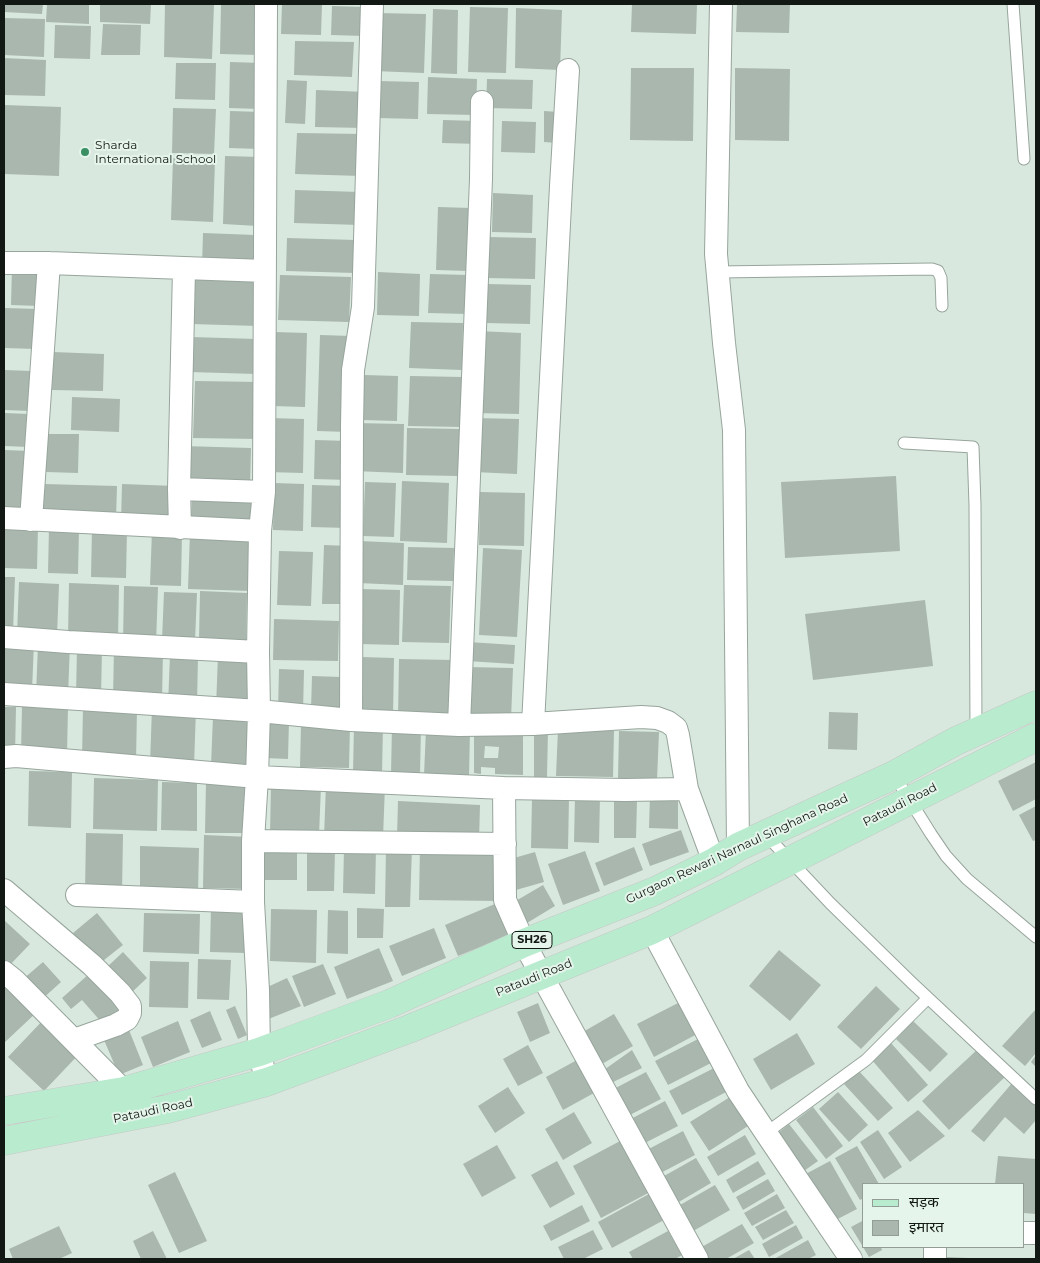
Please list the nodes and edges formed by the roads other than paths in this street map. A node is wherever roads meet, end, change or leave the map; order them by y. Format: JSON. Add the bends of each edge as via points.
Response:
{"nodes":[{"id":1,"x":266,"y":4,"type":"edge"},
{"id":2,"x":372,"y":4,"type":"edge"},
{"id":3,"x":721,"y":4,"type":"edge"},
{"id":4,"x":1013,"y":4,"type":"edge"},
{"id":5,"x":568,"y":70,"type":"dead end"},
{"id":6,"x":482,"y":102,"type":"dead end"},
{"id":7,"x":1024,"y":159,"type":"dead end"},
{"id":8,"x":4,"y":263,"type":"edge"},
{"id":9,"x":48,"y":263,"type":"junction"},
{"id":10,"x":184,"y":269,"type":"junction"},
{"id":11,"x":265,"y":271,"type":"junction"},
{"id":12,"x":718,"y":272,"type":"junction"},
{"id":13,"x":942,"y":306,"type":"dead end"},
{"id":14,"x":904,"y":443,"type":"dead end"},
{"id":15,"x":179,"y":489,"type":"junction"},
{"id":16,"x":264,"y":492,"type":"junction"},
{"id":17,"x":4,"y":518,"type":"edge"},
{"id":18,"x":31,"y":520,"type":"junction"},
{"id":19,"x":180,"y":528,"type":"junction"},
{"id":20,"x":260,"y":531,"type":"junction"},
{"id":21,"x":4,"y":637,"type":"edge"},
{"id":22,"x":258,"y":652,"type":"junction"},
{"id":23,"x":4,"y":694,"type":"edge"},
{"id":24,"x":1036,"y":707,"type":"edge"},
{"id":25,"x":259,"y":711,"type":"junction"},
{"id":26,"x":351,"y":720,"type":"junction"},
{"id":27,"x":533,"y":724,"type":"junction"},
{"id":28,"x":459,"y":725,"type":"junction"},
{"id":29,"x":976,"y":732,"type":"junction"},
{"id":30,"x":1036,"y":737,"type":"edge"},
{"id":31,"x":4,"y":757,"type":"edge"},
{"id":32,"x":894,"y":775,"type":"junction"},
{"id":33,"x":257,"y":777,"type":"junction"},
{"id":34,"x":504,"y":788,"type":"junction"},
{"id":35,"x":687,"y":789,"type":"junction"},
{"id":36,"x":910,"y":800,"type":"junction"},
{"id":37,"x":765,"y":835,"type":"junction"},
{"id":38,"x":253,"y":841,"type":"junction"},
{"id":39,"x":505,"y":844,"type":"junction"},
{"id":40,"x":738,"y":847,"type":"junction"},
{"id":41,"x":789,"y":861,"type":"junction"},
{"id":42,"x":714,"y":862,"type":"junction"},
{"id":43,"x":4,"y":890,"type":"edge"},
{"id":44,"x":77,"y":895,"type":"dead end"},
{"id":45,"x":253,"y":902,"type":"junction"},
{"id":46,"x":652,"y":930,"type":"junction"},
{"id":47,"x":1036,"y":937,"type":"edge"},
{"id":48,"x":524,"y":943,"type":"junction"},
{"id":49,"x":4,"y":972,"type":"edge"},
{"id":50,"x":541,"y":974,"type":"junction"},
{"id":51,"x":928,"y":998,"type":"junction"},
{"id":52,"x":74,"y":1040,"type":"junction"},
{"id":53,"x":259,"y":1052,"type":"junction"},
{"id":54,"x":267,"y":1082,"type":"junction"},
{"id":55,"x":124,"y":1091,"type":"junction"},
{"id":56,"x":1036,"y":1099,"type":"edge"},
{"id":57,"x":4,"y":1111,"type":"edge"},
{"id":58,"x":766,"y":1133,"type":"junction"},
{"id":59,"x":4,"y":1141,"type":"edge"},
{"id":60,"x":697,"y":1259,"type":"edge"},
{"id":61,"x":851,"y":1259,"type":"edge"}],
"edges":[{"from":1,"to":11,"type":"street"},
{"from":2,"to":26,"type":"street","via":[[363,307],[353,370]]},
{"from":3,"to":12,"type":"street"},
{"from":4,"to":7,"type":"lane"},
{"from":5,"to":27,"type":"street"},
{"from":6,"to":28,"type":"street"},
{"from":8,"to":9,"type":"street"},
{"from":9,"to":10,"type":"street"},
{"from":9,"to":18,"type":"street"},
{"from":10,"to":11,"type":"street"},
{"from":10,"to":15,"type":"street"},
{"from":11,"to":16,"type":"street"},
{"from":12,"to":13,"type":"lane","via":[[932,269],[938,271],[941,278]]},
{"from":12,"to":40,"type":"street","via":[[734,430]]},
{"from":14,"to":29,"type":"lane","via":[[972,446]]},
{"from":15,"to":16,"type":"street"},
{"from":15,"to":19,"type":"street"},
{"from":16,"to":20,"type":"street"},
{"from":17,"to":18,"type":"street"},
{"from":18,"to":19,"type":"street"},
{"from":19,"to":20,"type":"street"},
{"from":20,"to":22,"type":"street"},
{"from":21,"to":22,"type":"street"},
{"from":22,"to":25,"type":"street"},
{"from":23,"to":25,"type":"street"},
{"from":24,"to":29,"type":"main road","name":"Gurgaon Rewari Narnaul Singhana Road","number":"SH26"},
{"from":25,"to":26,"type":"street"},
{"from":25,"to":33,"type":"street"},
{"from":26,"to":28,"type":"street"},
{"from":27,"to":28,"type":"street"},
{"from":27,"to":35,"type":"street","via":[[641,717],[668,722],[676,728],[678,735]]},
{"from":29,"to":32,"type":"main road","name":"Gurgaon Rewari Narnaul Singhana Road","number":"SH26"},
{"from":30,"to":36,"type":"main road","name":"Pataudi Road"},
{"from":31,"to":33,"type":"street"},
{"from":32,"to":36,"type":"lane"},
{"from":32,"to":37,"type":"main road","name":"Gurgaon Rewari Narnaul Singhana Road","number":"SH26"},
{"from":33,"to":34,"type":"street"},
{"from":33,"to":38,"type":"street"},
{"from":34,"to":35,"type":"street"},
{"from":34,"to":39,"type":"street"},
{"from":35,"to":42,"type":"street"},
{"from":36,"to":41,"type":"main road","name":"Pataudi Road"},
{"from":36,"to":47,"type":"lane","via":[[946,856],[967,879]]},
{"from":37,"to":40,"type":"main road","name":"Gurgaon Rewari Narnaul Singhana Road","number":"SH26"},
{"from":37,"to":41,"type":"lane"},
{"from":38,"to":39,"type":"street"},
{"from":38,"to":45,"type":"street"},
{"from":39,"to":48,"type":"street","via":[[505,900]]},
{"from":40,"to":42,"type":"main road","name":"Gurgaon Rewari Narnaul Singhana Road","number":"SH26"},
{"from":41,"to":46,"type":"main road","name":"Pataudi Road"},
{"from":41,"to":51,"type":"lane"},
{"from":42,"to":48,"type":"main road","name":"Gurgaon Rewari Narnaul Singhana Road","number":"SH26","via":[[656,891]]},
{"from":43,"to":52,"type":"street","via":[[92,965],[130,1006],[127,1019]]},
{"from":44,"to":45,"type":"street"},
{"from":45,"to":53,"type":"street"},
{"from":46,"to":50,"type":"main road","name":"Pataudi Road"},
{"from":46,"to":58,"type":"street","via":[[738,1091]]},
{"from":48,"to":50,"type":"street"},
{"from":48,"to":53,"type":"main road","name":"Gurgaon Rewari Narnaul Singhana Road","number":"SH26","via":[[389,1004]]},
{"from":49,"to":52,"type":"street"},
{"from":50,"to":54,"type":"main road","name":"Pataudi Road","via":[[409,1029]]},
{"from":50,"to":60,"type":"street"},
{"from":51,"to":56,"type":"lane"},
{"from":51,"to":58,"type":"lane","via":[[866,1060]]},
{"from":52,"to":55,"type":"street"},
{"from":53,"to":54,"type":"street"},
{"from":53,"to":55,"type":"main road","name":"Gurgaon Rewari Narnaul Singhana Road","number":"SH26"},
{"from":54,"to":59,"type":"main road","name":"Pataudi Road","via":[[168,1109]]},
{"from":55,"to":57,"type":"main road","name":"Gurgaon Rewari Narnaul Singhana Road","number":"SH26"},
{"from":58,"to":61,"type":"street"}]}
